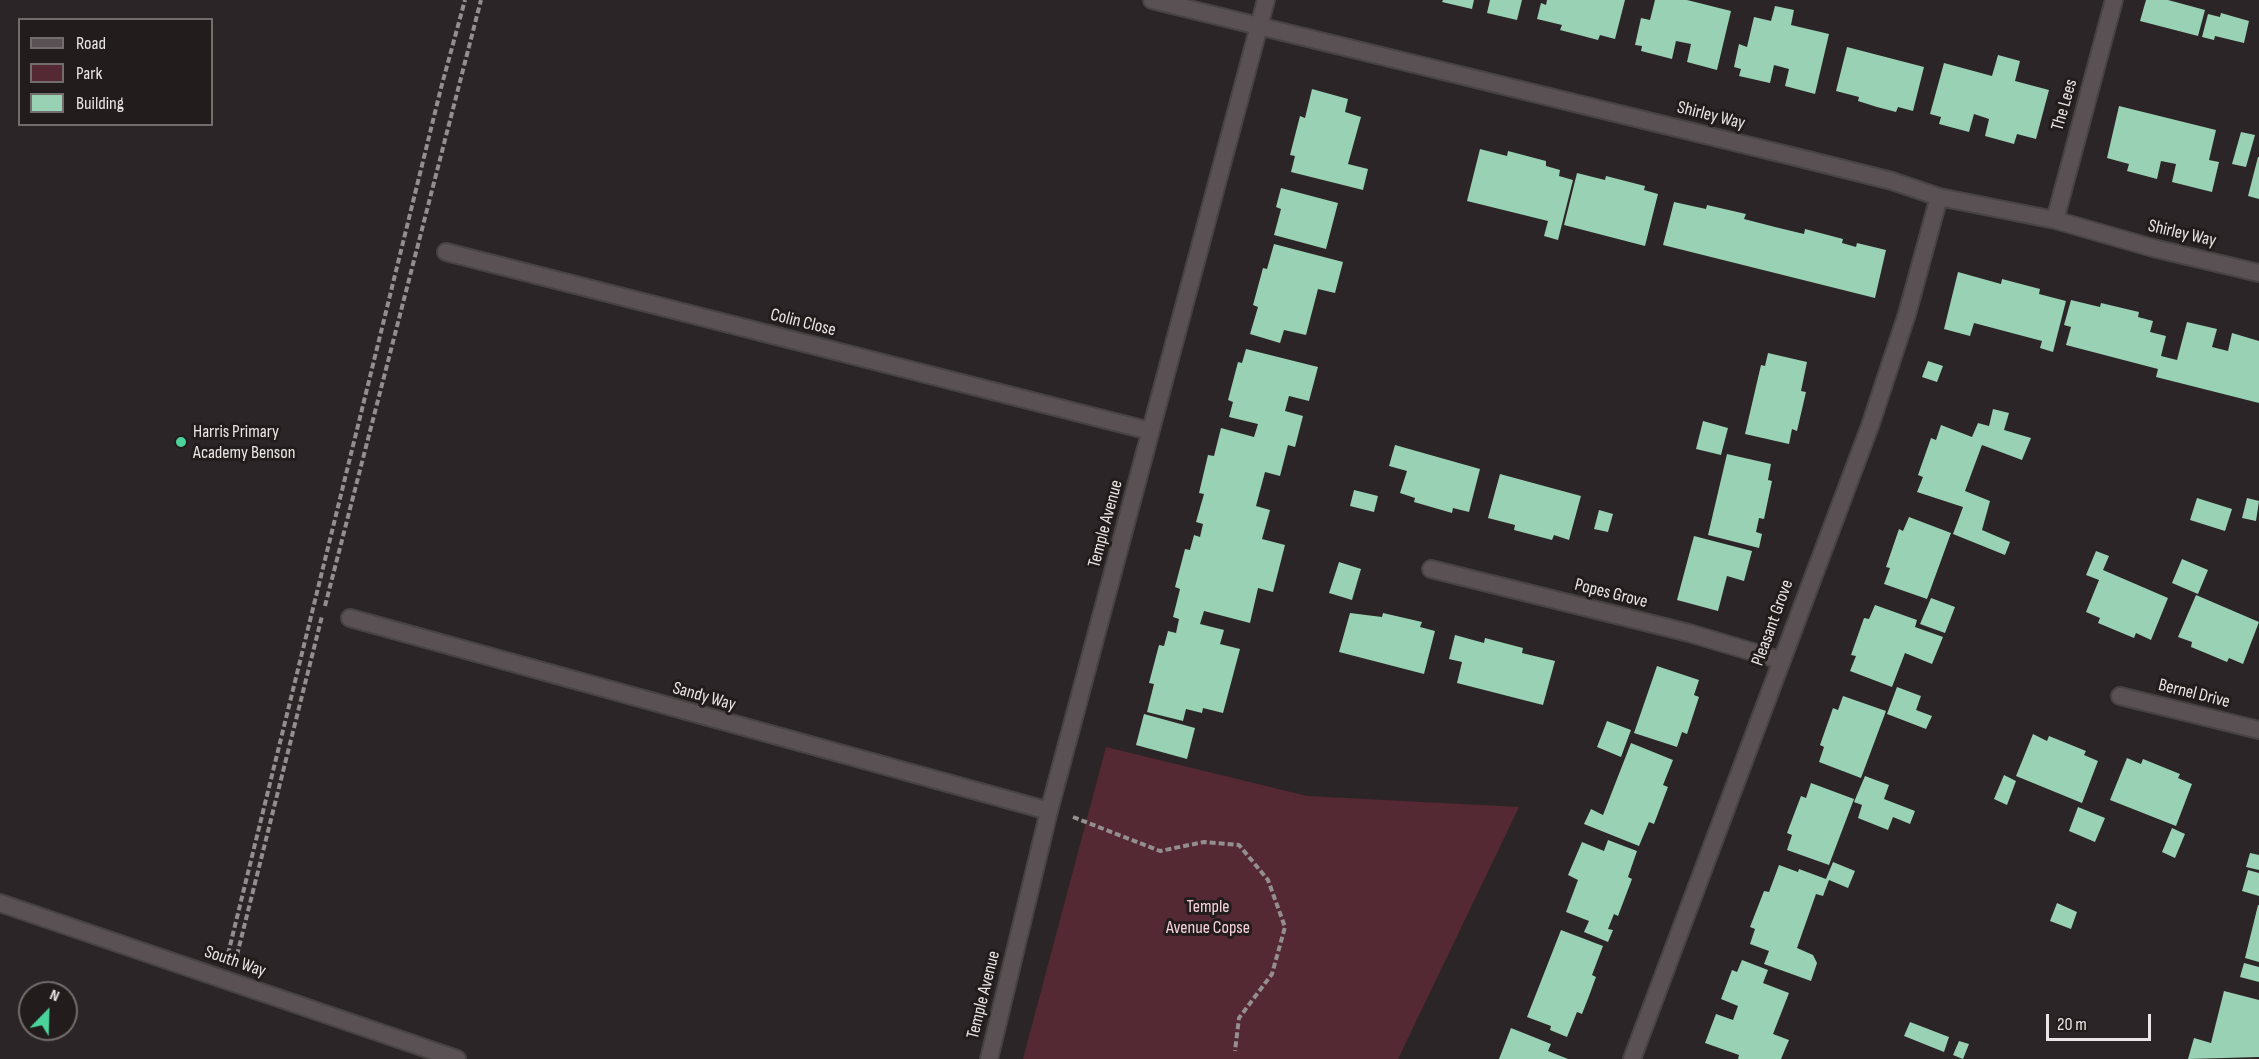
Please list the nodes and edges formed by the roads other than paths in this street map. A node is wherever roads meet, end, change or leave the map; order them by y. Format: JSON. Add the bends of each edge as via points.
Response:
{"nodes":[{"id":1,"x":1152,"y":0,"type":"edge"},
{"id":2,"x":1266,"y":0,"type":"edge"},
{"id":3,"x":2114,"y":0,"type":"edge"},
{"id":4,"x":1259,"y":25,"type":"junction"},
{"id":5,"x":1939,"y":197,"type":"junction"},
{"id":6,"x":2055,"y":220,"type":"junction"},
{"id":7,"x":446,"y":252,"type":"dead end"},
{"id":8,"x":2259,"y":273,"type":"edge"},
{"id":9,"x":1150,"y":431,"type":"junction"},
{"id":10,"x":1431,"y":569,"type":"dead end"},
{"id":11,"x":350,"y":618,"type":"dead end"},
{"id":12,"x":1780,"y":660,"type":"junction"},
{"id":13,"x":2120,"y":696,"type":"dead end"},
{"id":14,"x":2259,"y":730,"type":"edge"},
{"id":15,"x":1049,"y":811,"type":"junction"},
{"id":16,"x":0,"y":903,"type":"edge"},
{"id":17,"x":457,"y":1059,"type":"edge"},
{"id":18,"x":989,"y":1059,"type":"edge"},
{"id":19,"x":1632,"y":1059,"type":"edge"}],
"edges":[{"from":1,"to":4,"type":"street","name":"Shirley Way"},
{"from":2,"to":4,"type":"street","name":"Temple Avenue"},
{"from":3,"to":6,"type":"street","name":"The Lees"},
{"from":4,"to":5,"type":"street","name":"Shirley Way","via":[[1892,181]]},
{"from":4,"to":9,"type":"street","name":"Temple Avenue"},
{"from":5,"to":6,"type":"street","name":"Shirley Way"},
{"from":5,"to":12,"type":"street","name":"Pleasant Grove","via":[[1887,377]]},
{"from":6,"to":8,"type":"street","name":"Shirley Way"},
{"from":7,"to":9,"type":"street","name":"Colin Close"},
{"from":9,"to":15,"type":"street","name":"Temple Avenue"},
{"from":10,"to":12,"type":"street","name":"Popes Grove","via":[[1689,633]]},
{"from":11,"to":15,"type":"street","name":"Sandy Way"},
{"from":12,"to":19,"type":"street","name":"Pleasant Grove"},
{"from":13,"to":14,"type":"street","name":"Bernel Drive"},
{"from":15,"to":18,"type":"street","name":"Temple Avenue"},
{"from":16,"to":17,"type":"street","name":"South Way"}]}
